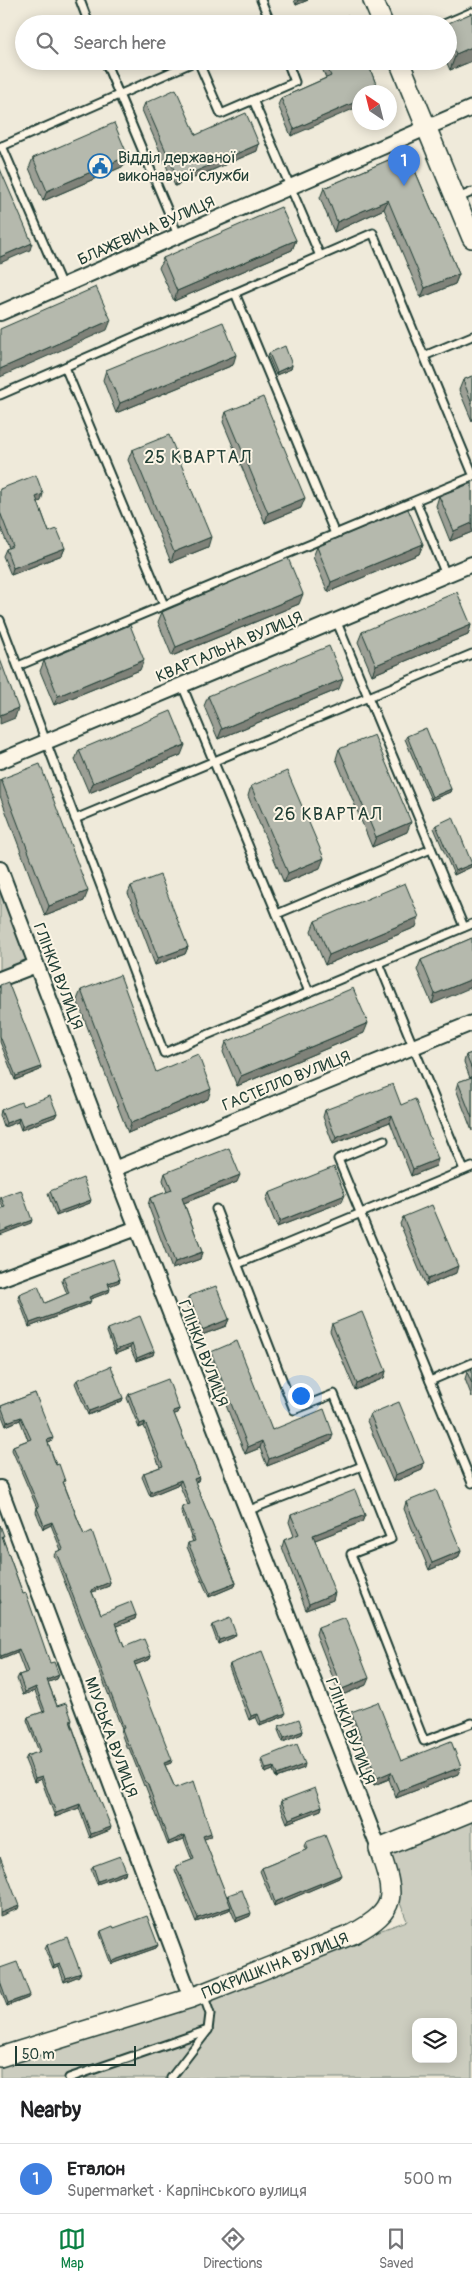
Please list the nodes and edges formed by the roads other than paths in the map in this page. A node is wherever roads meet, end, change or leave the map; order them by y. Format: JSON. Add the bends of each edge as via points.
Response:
{"nodes":[{"id":1,"x":80,"y":0,"type":"edge"},
{"id":2,"x":261,"y":0,"type":"edge"},
{"id":3,"x":373,"y":0,"type":"edge"},
{"id":4,"x":472,"y":12,"type":"edge"},
{"id":5,"x":86,"y":15,"type":"edge"},
{"id":6,"x":267,"y":15,"type":"edge"},
{"id":7,"x":379,"y":15,"type":"edge"},
{"id":8,"x":457,"y":18,"type":"edge"},
{"id":9,"x":109,"y":70,"type":"edge"},
{"id":10,"x":176,"y":70,"type":"edge"},
{"id":11,"x":201,"y":70,"type":"edge"},
{"id":12,"x":290,"y":70,"type":"edge"},
{"id":13,"x":403,"y":70,"type":"edge"},
{"id":14,"x":119,"y":95,"type":"junction"},
{"id":15,"x":253,"y":100,"type":"junction"},
{"id":16,"x":472,"y":108,"type":"edge"},
{"id":17,"x":426,"y":127,"type":"junction"},
{"id":18,"x":1,"y":146,"type":"edge"},
{"id":19,"x":290,"y":186,"type":"junction"},
{"id":20,"x":464,"y":196,"type":"edge"},
{"id":21,"x":178,"y":235,"type":"junction"},
{"id":22,"x":472,"y":238,"type":"edge"},
{"id":23,"x":320,"y":256,"type":"junction"},
{"id":24,"x":62,"y":286,"type":"junction"},
{"id":25,"x":235,"y":293,"type":"junction"},
{"id":26,"x":0,"y":312,"type":"edge"},
{"id":27,"x":472,"y":336,"type":"edge"},
{"id":28,"x":424,"y":356,"type":"junction"},
{"id":29,"x":65,"y":367,"type":"junction"},
{"id":30,"x":0,"y":395,"type":"edge"},
{"id":31,"x":472,"y":472,"type":"edge"},
{"id":32,"x":472,"y":477,"type":"edge"},
{"id":33,"x":416,"y":500,"type":"junction"},
{"id":34,"x":335,"y":534,"type":"junction"},
{"id":35,"x":472,"y":564,"type":"edge"},
{"id":36,"x":446,"y":575,"type":"junction"},
{"id":37,"x":164,"y":606,"type":"junction"},
{"id":38,"x":0,"y":620,"type":"edge"},
{"id":39,"x":336,"y":620,"type":"junction"},
{"id":40,"x":472,"y":654,"type":"edge"},
{"id":41,"x":18,"y":666,"type":"junction"},
{"id":42,"x":182,"y":685,"type":"junction"},
{"id":43,"x":368,"y":697,"type":"junction"},
{"id":44,"x":46,"y":742,"type":"junction"},
{"id":45,"x":0,"y":761,"type":"edge"},
{"id":46,"x":214,"y":762,"type":"junction"},
{"id":47,"x":76,"y":819,"type":"junction"},
{"id":48,"x":431,"y":849,"type":"junction"},
{"id":49,"x":0,"y":869,"type":"edge"},
{"id":50,"x":277,"y":914,"type":"junction"},
{"id":51,"x":472,"y":924,"type":"edge"},
{"id":52,"x":464,"y":927,"type":"junction"},
{"id":53,"x":379,"y":963,"type":"junction"},
{"id":54,"x":36,"y":965,"type":"junction"},
{"id":55,"x":0,"y":979,"type":"edge"},
{"id":56,"x":309,"y":992,"type":"junction"},
{"id":57,"x":472,"y":1023,"type":"edge"},
{"id":58,"x":413,"y":1047,"type":"junction"},
{"id":59,"x":384,"y":1140,"type":"dead end"},
{"id":60,"x":472,"y":1167,"type":"edge"},
{"id":61,"x":114,"y":1170,"type":"junction"},
{"id":62,"x":464,"y":1170,"type":"junction"},
{"id":63,"x":216,"y":1209,"type":"dead end"},
{"id":64,"x":360,"y":1213,"type":"junction"},
{"id":65,"x":137,"y":1228,"type":"junction"},
{"id":66,"x":238,"y":1264,"type":"junction"},
{"id":67,"x":0,"y":1279,"type":"edge"},
{"id":68,"x":472,"y":1363,"type":"edge"},
{"id":69,"x":430,"y":1380,"type":"junction"},
{"id":70,"x":362,"y":1466,"type":"junction"},
{"id":71,"x":472,"y":1483,"type":"edge"},
{"id":72,"x":0,"y":1488,"type":"edge"},
{"id":73,"x":247,"y":1511,"type":"junction"},
{"id":74,"x":472,"y":1723,"type":"edge"},
{"id":75,"x":472,"y":1810,"type":"edge"},
{"id":76,"x":379,"y":1849,"type":"junction"},
{"id":77,"x":197,"y":1996,"type":"junction"},
{"id":78,"x":208,"y":2030,"type":"junction"},
{"id":79,"x":0,"y":2057,"type":"edge"},
{"id":80,"x":68,"y":2078,"type":"edge"},
{"id":81,"x":171,"y":2078,"type":"edge"}],
"edges":[{"from":1,"to":5,"type":"lane"},
{"from":2,"to":6,"type":"lane"},
{"from":3,"to":7,"type":"street"},
{"from":4,"to":8,"type":"lane"},
{"from":9,"to":14,"type":"lane"},
{"from":10,"to":14,"type":"lane"},
{"from":11,"to":15,"type":"lane","via":[[221,114]]},
{"from":12,"to":15,"type":"lane","via":[[295,82]]},
{"from":13,"to":17,"type":"street"},
{"from":14,"to":18,"type":"lane"},
{"from":14,"to":21,"type":"lane"},
{"from":15,"to":19,"type":"lane"},
{"from":16,"to":17,"type":"street","name":"БЛАЖЕВИЧА ВУЛИЦЯ"},
{"from":17,"to":19,"type":"street","name":"БЛАЖЕВИЧА ВУЛИЦЯ"},
{"from":17,"to":20,"type":"street"},
{"from":18,"to":24,"type":"lane"},
{"from":19,"to":21,"type":"street","name":"БЛАЖЕВИЧА ВУЛИЦЯ"},
{"from":19,"to":23,"type":"lane"},
{"from":20,"to":22,"type":"street"},
{"from":21,"to":24,"type":"street","name":"БЛАЖЕВИЧА ВУЛИЦЯ"},
{"from":23,"to":25,"type":"lane"},
{"from":23,"to":28,"type":"lane","via":[[373,233]]},
{"from":24,"to":26,"type":"street","name":"БЛАЖЕВИЧА ВУЛИЦЯ"},
{"from":25,"to":29,"type":"lane"},
{"from":25,"to":34,"type":"lane"},
{"from":27,"to":28,"type":"lane"},
{"from":28,"to":31,"type":"lane"},
{"from":29,"to":30,"type":"lane"},
{"from":29,"to":37,"type":"lane"},
{"from":32,"to":33,"type":"lane"},
{"from":33,"to":34,"type":"lane"},
{"from":33,"to":36,"type":"lane"},
{"from":34,"to":37,"type":"lane"},
{"from":35,"to":36,"type":"street","name":"КВАРТАЛЬНА ВУЛИЦЯ"},
{"from":36,"to":39,"type":"street","name":"КВАРТАЛЬНА ВУЛИЦЯ"},
{"from":37,"to":41,"type":"lane"},
{"from":38,"to":41,"type":"lane"},
{"from":39,"to":42,"type":"street","name":"КВАРТАЛЬНА ВУЛИЦЯ"},
{"from":39,"to":43,"type":"lane"},
{"from":40,"to":43,"type":"lane"},
{"from":41,"to":44,"type":"lane"},
{"from":42,"to":44,"type":"street","name":"КВАРТАЛЬНА ВУЛИЦЯ"},
{"from":42,"to":46,"type":"lane"},
{"from":43,"to":46,"type":"lane"},
{"from":43,"to":48,"type":"lane"},
{"from":44,"to":45,"type":"street","name":"КВАРТАЛЬНА ВУЛИЦЯ"},
{"from":44,"to":47,"type":"lane"},
{"from":46,"to":47,"type":"lane"},
{"from":46,"to":50,"type":"lane"},
{"from":47,"to":56,"type":"lane","via":[[164,1053]]},
{"from":48,"to":50,"type":"lane"},
{"from":48,"to":52,"type":"lane"},
{"from":49,"to":54,"type":"street","name":"ГЛІНКИ ВУЛИЦЯ"},
{"from":50,"to":56,"type":"lane"},
{"from":51,"to":52,"type":"lane"},
{"from":52,"to":53,"type":"lane"},
{"from":53,"to":56,"type":"lane"},
{"from":53,"to":58,"type":"lane"},
{"from":54,"to":55,"type":"street"},
{"from":54,"to":61,"type":"street","name":"ГЛІНКИ ВУЛИЦЯ"},
{"from":57,"to":58,"type":"street","name":"ГАСТЕЛЛО ВУЛИЦЯ"},
{"from":58,"to":61,"type":"street","name":"ГАСТЕЛЛО ВУЛИЦЯ"},
{"from":58,"to":62,"type":"lane"},
{"from":59,"to":64,"type":"lane","via":[[338,1159]]},
{"from":60,"to":62,"type":"lane"},
{"from":61,"to":65,"type":"street","name":"ГЛІНКИ ВУЛИЦЯ"},
{"from":62,"to":64,"type":"lane"},
{"from":63,"to":66,"type":"lane"},
{"from":64,"to":66,"type":"lane"},
{"from":64,"to":69,"type":"lane"},
{"from":65,"to":67,"type":"street"},
{"from":65,"to":73,"type":"street","name":"ГЛІНКИ ВУЛИЦЯ"},
{"from":66,"to":70,"type":"lane","via":[[294,1410],[334,1394]]},
{"from":68,"to":69,"type":"lane"},
{"from":69,"to":71,"type":"lane"},
{"from":70,"to":73,"type":"lane"},
{"from":70,"to":74,"type":"lane","via":[[391,1539],[351,1554],[424,1742]]},
{"from":72,"to":77,"type":"street","name":"МІУСЬКА ВУЛИЦЯ"},
{"from":73,"to":76,"type":"street","name":"ГЛІНКИ ВУЛИЦЯ"},
{"from":75,"to":76,"type":"street"},
{"from":76,"to":77,"type":"street","name":"ПОКРИШКІНА ВУЛИЦЯ","via":[[386,1869],[390,1899],[385,1913],[374,1923]]},
{"from":77,"to":78,"type":"lane","via":[[210,2014]]},
{"from":77,"to":79,"type":"street","name":"ПОКРИШКІНА ВУЛИЦЯ"},
{"from":78,"to":80,"type":"lane"},
{"from":78,"to":81,"type":"lane"}]}
